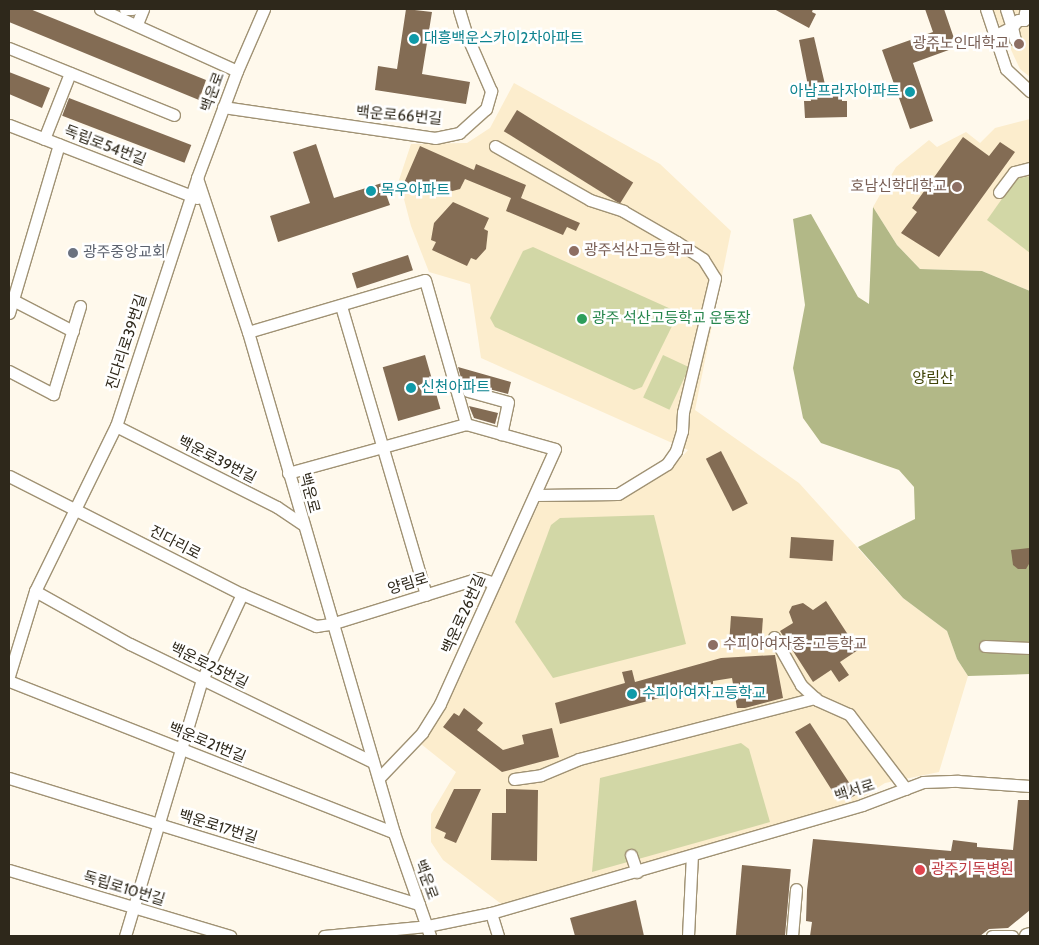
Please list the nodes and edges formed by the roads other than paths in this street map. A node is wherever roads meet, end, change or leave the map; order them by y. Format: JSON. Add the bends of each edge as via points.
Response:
{"nodes":[{"id":1,"x":100,"y":9,"type":"edge"},
{"id":2,"x":126,"y":9,"type":"edge"},
{"id":3,"x":132,"y":9,"type":"edge"},
{"id":4,"x":143,"y":9,"type":"edge"},
{"id":5,"x":264,"y":9,"type":"edge"},
{"id":6,"x":459,"y":9,"type":"edge"},
{"id":7,"x":986,"y":9,"type":"edge"},
{"id":8,"x":1006,"y":9,"type":"edge"},
{"id":9,"x":1025,"y":12,"type":"dead end"},
{"id":10,"x":136,"y":24,"type":"junction"},
{"id":11,"x":1012,"y":27,"type":"junction"},
{"id":12,"x":994,"y":36,"type":"junction"},
{"id":13,"x":1015,"y":40,"type":"dead end"},
{"id":14,"x":9,"y":48,"type":"edge"},
{"id":15,"x":237,"y":70,"type":"junction"},
{"id":16,"x":70,"y":73,"type":"junction"},
{"id":17,"x":1030,"y":91,"type":"edge"},
{"id":18,"x":223,"y":107,"type":"junction"},
{"id":19,"x":174,"y":115,"type":"dead end"},
{"id":20,"x":9,"y":125,"type":"edge"},
{"id":21,"x":44,"y":139,"type":"junction"},
{"id":22,"x":59,"y":144,"type":"junction"},
{"id":23,"x":495,"y":146,"type":"dead end"},
{"id":24,"x":1030,"y":168,"type":"edge"},
{"id":25,"x":197,"y":178,"type":"junction"},
{"id":26,"x":999,"y":192,"type":"dead end"},
{"id":27,"x":191,"y":196,"type":"junction"},
{"id":28,"x":206,"y":202,"type":"junction"},
{"id":29,"x":11,"y":300,"type":"edge"},
{"id":30,"x":80,"y":306,"type":"dead end"},
{"id":31,"x":342,"y":306,"type":"junction"},
{"id":32,"x":9,"y":313,"type":"edge"},
{"id":33,"x":73,"y":331,"type":"junction"},
{"id":34,"x":248,"y":332,"type":"junction"},
{"id":35,"x":9,"y":371,"type":"edge"},
{"id":36,"x":468,"y":391,"type":"dead end"},
{"id":37,"x":466,"y":424,"type":"junction"},
{"id":38,"x":116,"y":426,"type":"junction"},
{"id":39,"x":501,"y":434,"type":"junction"},
{"id":40,"x":382,"y":448,"type":"junction"},
{"id":41,"x":288,"y":473,"type":"junction"},
{"id":42,"x":9,"y":476,"type":"edge"},
{"id":43,"x":536,"y":495,"type":"junction"},
{"id":44,"x":74,"y":509,"type":"junction"},
{"id":45,"x":302,"y":524,"type":"junction"},
{"id":46,"x":494,"y":583,"type":"junction"},
{"id":47,"x":35,"y":591,"type":"junction"},
{"id":48,"x":242,"y":594,"type":"junction"},
{"id":49,"x":426,"y":595,"type":"junction"},
{"id":50,"x":331,"y":624,"type":"junction"},
{"id":51,"x":774,"y":637,"type":"dead end"},
{"id":52,"x":985,"y":646,"type":"dead end"},
{"id":53,"x":1030,"y":648,"type":"edge"},
{"id":54,"x":9,"y":676,"type":"edge"},
{"id":55,"x":202,"y":680,"type":"junction"},
{"id":56,"x":9,"y":681,"type":"edge"},
{"id":57,"x":815,"y":698,"type":"junction"},
{"id":58,"x":180,"y":748,"type":"junction"},
{"id":59,"x":373,"y":762,"type":"junction"},
{"id":60,"x":9,"y":778,"type":"edge"},
{"id":61,"x":379,"y":778,"type":"junction"},
{"id":62,"x":514,"y":780,"type":"dead end"},
{"id":63,"x":1030,"y":786,"type":"edge"},
{"id":64,"x":906,"y":789,"type":"junction"},
{"id":65,"x":158,"y":824,"type":"junction"},
{"id":66,"x":394,"y":833,"type":"junction"},
{"id":67,"x":631,"y":855,"type":"dead end"},
{"id":68,"x":692,"y":855,"type":"junction"},
{"id":69,"x":9,"y":870,"type":"edge"},
{"id":70,"x":637,"y":872,"type":"junction"},
{"id":71,"x":796,"y":889,"type":"dead end"},
{"id":72,"x":419,"y":904,"type":"junction"},
{"id":73,"x":134,"y":907,"type":"junction"},
{"id":74,"x":491,"y":913,"type":"junction"},
{"id":75,"x":429,"y":931,"type":"edge"},
{"id":76,"x":1030,"y":935,"type":"edge"},
{"id":77,"x":125,"y":936,"type":"edge"},
{"id":78,"x":230,"y":936,"type":"edge"},
{"id":79,"x":324,"y":936,"type":"edge"},
{"id":80,"x":498,"y":936,"type":"edge"},
{"id":81,"x":688,"y":936,"type":"edge"},
{"id":82,"x":792,"y":936,"type":"edge"},
{"id":83,"x":992,"y":936,"type":"edge"},
{"id":84,"x":1012,"y":936,"type":"edge"},
{"id":85,"x":1026,"y":936,"type":"edge"}],
"edges":[{"from":1,"to":10,"type":"street","name":"백운로"},
{"from":2,"to":3,"type":"street"},
{"from":4,"to":10,"type":"street"},
{"from":5,"to":15,"type":"street","name":"백운로"},
{"from":6,"to":18,"type":"street","name":"백운로66번길","via":[[490,91],[486,109],[459,133],[435,138]]},
{"from":7,"to":12,"type":"street"},
{"from":8,"to":11,"type":"street"},
{"from":9,"to":11,"type":"street","via":[[1024,20],[1018,20]]},
{"from":10,"to":15,"type":"street","name":"백운로"},
{"from":11,"to":12,"type":"street"},
{"from":11,"to":13,"type":"street"},
{"from":12,"to":17,"type":"street","via":[[1006,69]]},
{"from":14,"to":16,"type":"street"},
{"from":15,"to":18,"type":"street","name":"백운로"},
{"from":16,"to":19,"type":"street"},
{"from":16,"to":21,"type":"street"},
{"from":18,"to":25,"type":"street","name":"백운로"},
{"from":20,"to":21,"type":"street","name":"독립로54번길"},
{"from":21,"to":22,"type":"street","name":"독립로54번길"},
{"from":22,"to":27,"type":"street","name":"독립로54번길"},
{"from":22,"to":29,"type":"street"},
{"from":23,"to":43,"type":"street","via":[[590,200],[623,211],[677,242],[703,259],[714,278],[683,412],[682,431],[676,451],[667,464],[618,494]]},
{"from":24,"to":26,"type":"street","via":[[1014,172]]},
{"from":25,"to":27,"type":"street","name":"진다리로39번길"},
{"from":25,"to":28,"type":"street","name":"백운로"},
{"from":27,"to":28,"type":"street","name":"독립로54번길"},
{"from":27,"to":38,"type":"street","name":"진다리로39번길"},
{"from":28,"to":34,"type":"street","name":"백운로"},
{"from":29,"to":32,"type":"street"},
{"from":29,"to":33,"type":"street"},
{"from":30,"to":33,"type":"street"},
{"from":31,"to":34,"type":"street"},
{"from":31,"to":37,"type":"street","via":[[425,280]]},
{"from":31,"to":40,"type":"street"},
{"from":33,"to":35,"type":"street","via":[[53,394]]},
{"from":34,"to":41,"type":"street","name":"백운로"},
{"from":36,"to":39,"type":"street","via":[[508,402]]},
{"from":37,"to":39,"type":"street"},
{"from":37,"to":40,"type":"street"},
{"from":38,"to":44,"type":"street","name":"진다리로39번길"},
{"from":38,"to":45,"type":"street","name":"백운로39번길","via":[[277,507]]},
{"from":39,"to":43,"type":"street","name":"백운로26번길","via":[[555,450]]},
{"from":40,"to":41,"type":"street"},
{"from":40,"to":49,"type":"street"},
{"from":41,"to":45,"type":"street","name":"백운로"},
{"from":42,"to":44,"type":"street","name":"진다리로"},
{"from":43,"to":46,"type":"street","name":"백운로26번길"},
{"from":44,"to":47,"type":"street","name":"진다리로39번길"},
{"from":44,"to":48,"type":"street","name":"진다리로"},
{"from":45,"to":50,"type":"street","name":"백운로"},
{"from":46,"to":49,"type":"street","name":"양림로","via":[[478,578]]},
{"from":46,"to":61,"type":"street","name":"백운로26번길","via":[[440,704],[422,733]]},
{"from":47,"to":54,"type":"street","name":"진다리로39번길"},
{"from":47,"to":55,"type":"street","name":"백운로25번길"},
{"from":48,"to":50,"type":"street","name":"진다리로","via":[[309,624]]},
{"from":48,"to":55,"type":"street"},
{"from":49,"to":50,"type":"street","name":"양림로"},
{"from":50,"to":59,"type":"street","name":"백운로"},
{"from":51,"to":57,"type":"street","via":[[801,686]]},
{"from":52,"to":53,"type":"street"},
{"from":55,"to":58,"type":"street"},
{"from":55,"to":59,"type":"street","name":"백운로25번길"},
{"from":56,"to":58,"type":"street","name":"백운로21번길"},
{"from":57,"to":62,"type":"street","via":[[579,759],[541,775]]},
{"from":57,"to":64,"type":"street","via":[[849,714]]},
{"from":58,"to":65,"type":"street"},
{"from":58,"to":66,"type":"street","name":"백운로21번길"},
{"from":59,"to":61,"type":"street","name":"백운로"},
{"from":60,"to":65,"type":"street","name":"백운로17번길"},
{"from":61,"to":66,"type":"street","name":"백운로"},
{"from":63,"to":64,"type":"street","name":"백서로","via":[[958,781],[923,782]]},
{"from":64,"to":68,"type":"street","name":"백서로"},
{"from":65,"to":72,"type":"street","name":"백운로17번길"},
{"from":65,"to":73,"type":"street"},
{"from":66,"to":72,"type":"street","name":"백운로"},
{"from":67,"to":70,"type":"street"},
{"from":68,"to":70,"type":"street","name":"백서로"},
{"from":68,"to":81,"type":"street"},
{"from":69,"to":73,"type":"street","name":"독립로10번길"},
{"from":70,"to":74,"type":"street","name":"백서로"},
{"from":71,"to":82,"type":"street"},
{"from":72,"to":75,"type":"street","name":"백운로"},
{"from":73,"to":77,"type":"street"},
{"from":73,"to":78,"type":"street","name":"독립로10번길"},
{"from":74,"to":75,"type":"street","name":"백서로"},
{"from":74,"to":80,"type":"street"},
{"from":75,"to":79,"type":"street"},
{"from":76,"to":85,"type":"main road"},
{"from":83,"to":84,"type":"street"}]}
